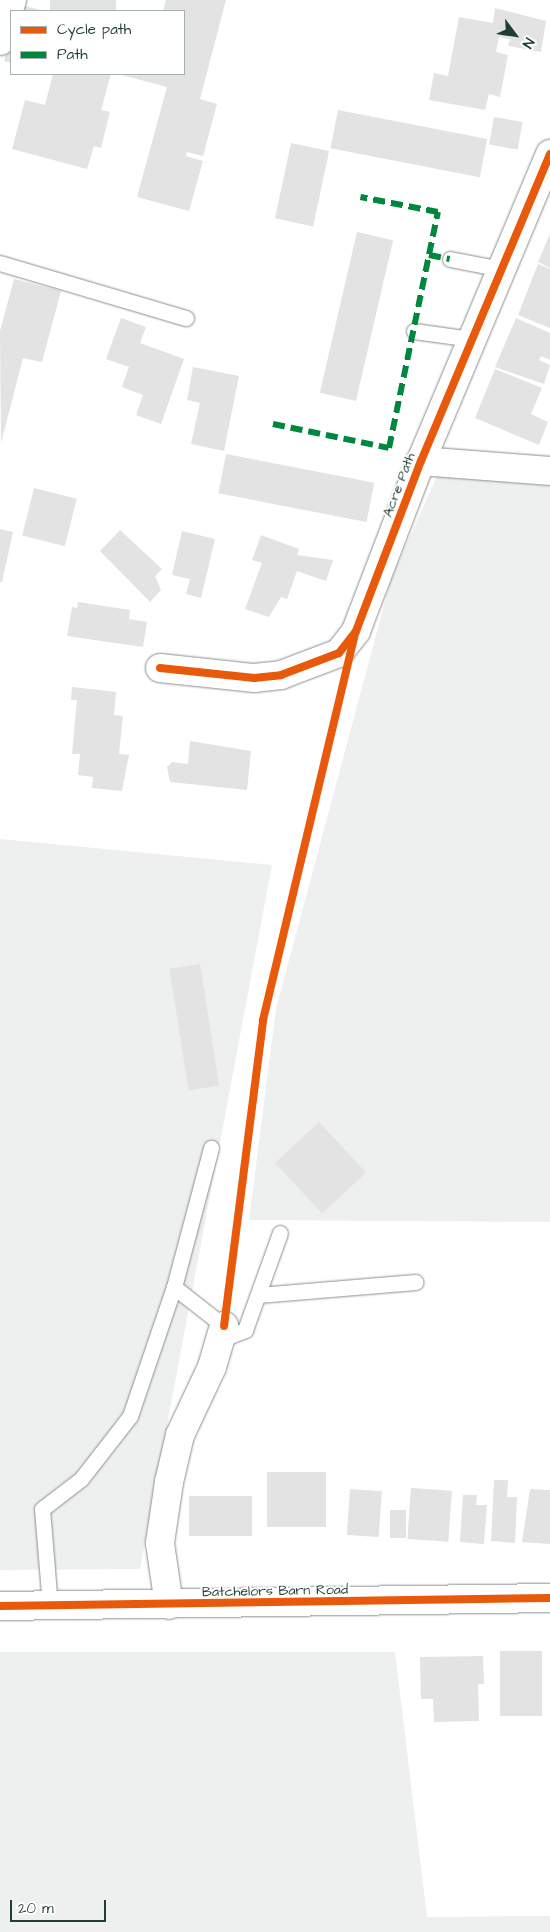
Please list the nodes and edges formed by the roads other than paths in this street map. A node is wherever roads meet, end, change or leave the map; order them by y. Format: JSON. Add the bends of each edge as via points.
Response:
{"nodes":[{"id":1,"x":12,"y":0,"type":"edge"},
{"id":2,"x":0,"y":41,"type":"edge"},
{"id":3,"x":550,"y":154,"type":"edge"},
{"id":4,"x":450,"y":258,"type":"dead end"},
{"id":5,"x":0,"y":263,"type":"edge"},
{"id":6,"x":502,"y":269,"type":"junction"},
{"id":7,"x":186,"y":318,"type":"dead end"},
{"id":8,"x":414,"y":331,"type":"dead end"},
{"id":9,"x":472,"y":339,"type":"junction"},
{"id":10,"x":421,"y":460,"type":"junction"},
{"id":11,"x":550,"y":472,"type":"edge"},
{"id":12,"x":160,"y":668,"type":"dead end"},
{"id":13,"x":211,"y":1148,"type":"dead end"},
{"id":14,"x":280,"y":1233,"type":"dead end"},
{"id":15,"x":415,"y":1282,"type":"dead end"},
{"id":16,"x":174,"y":1287,"type":"junction"},
{"id":17,"x":258,"y":1295,"type":"junction"},
{"id":18,"x":223,"y":1332,"type":"junction"},
{"id":19,"x":550,"y":1598,"type":"edge"},
{"id":20,"x":169,"y":1605,"type":"junction"},
{"id":21,"x":0,"y":1606,"type":"edge"},
{"id":22,"x":50,"y":1606,"type":"junction"}],
"edges":[{"from":1,"to":2,"type":"street"},
{"from":3,"to":6,"type":"street","name":"Acre Path"},
{"from":4,"to":6,"type":"lane"},
{"from":5,"to":7,"type":"lane"},
{"from":6,"to":9,"type":"street","name":"Acre Path"},
{"from":8,"to":9,"type":"lane"},
{"from":9,"to":10,"type":"street","name":"Acre Path"},
{"from":10,"to":11,"type":"street"},
{"from":10,"to":12,"type":"street","name":"Acre Path","via":[[356,631],[339,652],[314,666],[254,678]]},
{"from":13,"to":16,"type":"lane"},
{"from":14,"to":17,"type":"lane"},
{"from":15,"to":17,"type":"lane"},
{"from":16,"to":18,"type":"lane"},
{"from":16,"to":22,"type":"lane","via":[[130,1416],[81,1479],[42,1509]]},
{"from":17,"to":18,"type":"lane","via":[[245,1330]]},
{"from":18,"to":20,"type":"street","via":[[180,1435],[169,1482],[160,1543]]},
{"from":19,"to":20,"type":"street","name":"Batchelors Barn Road"},
{"from":20,"to":22,"type":"street","name":"Batchelors Barn Road"},
{"from":21,"to":22,"type":"street","name":"Batchelors Barn Road"}]}
